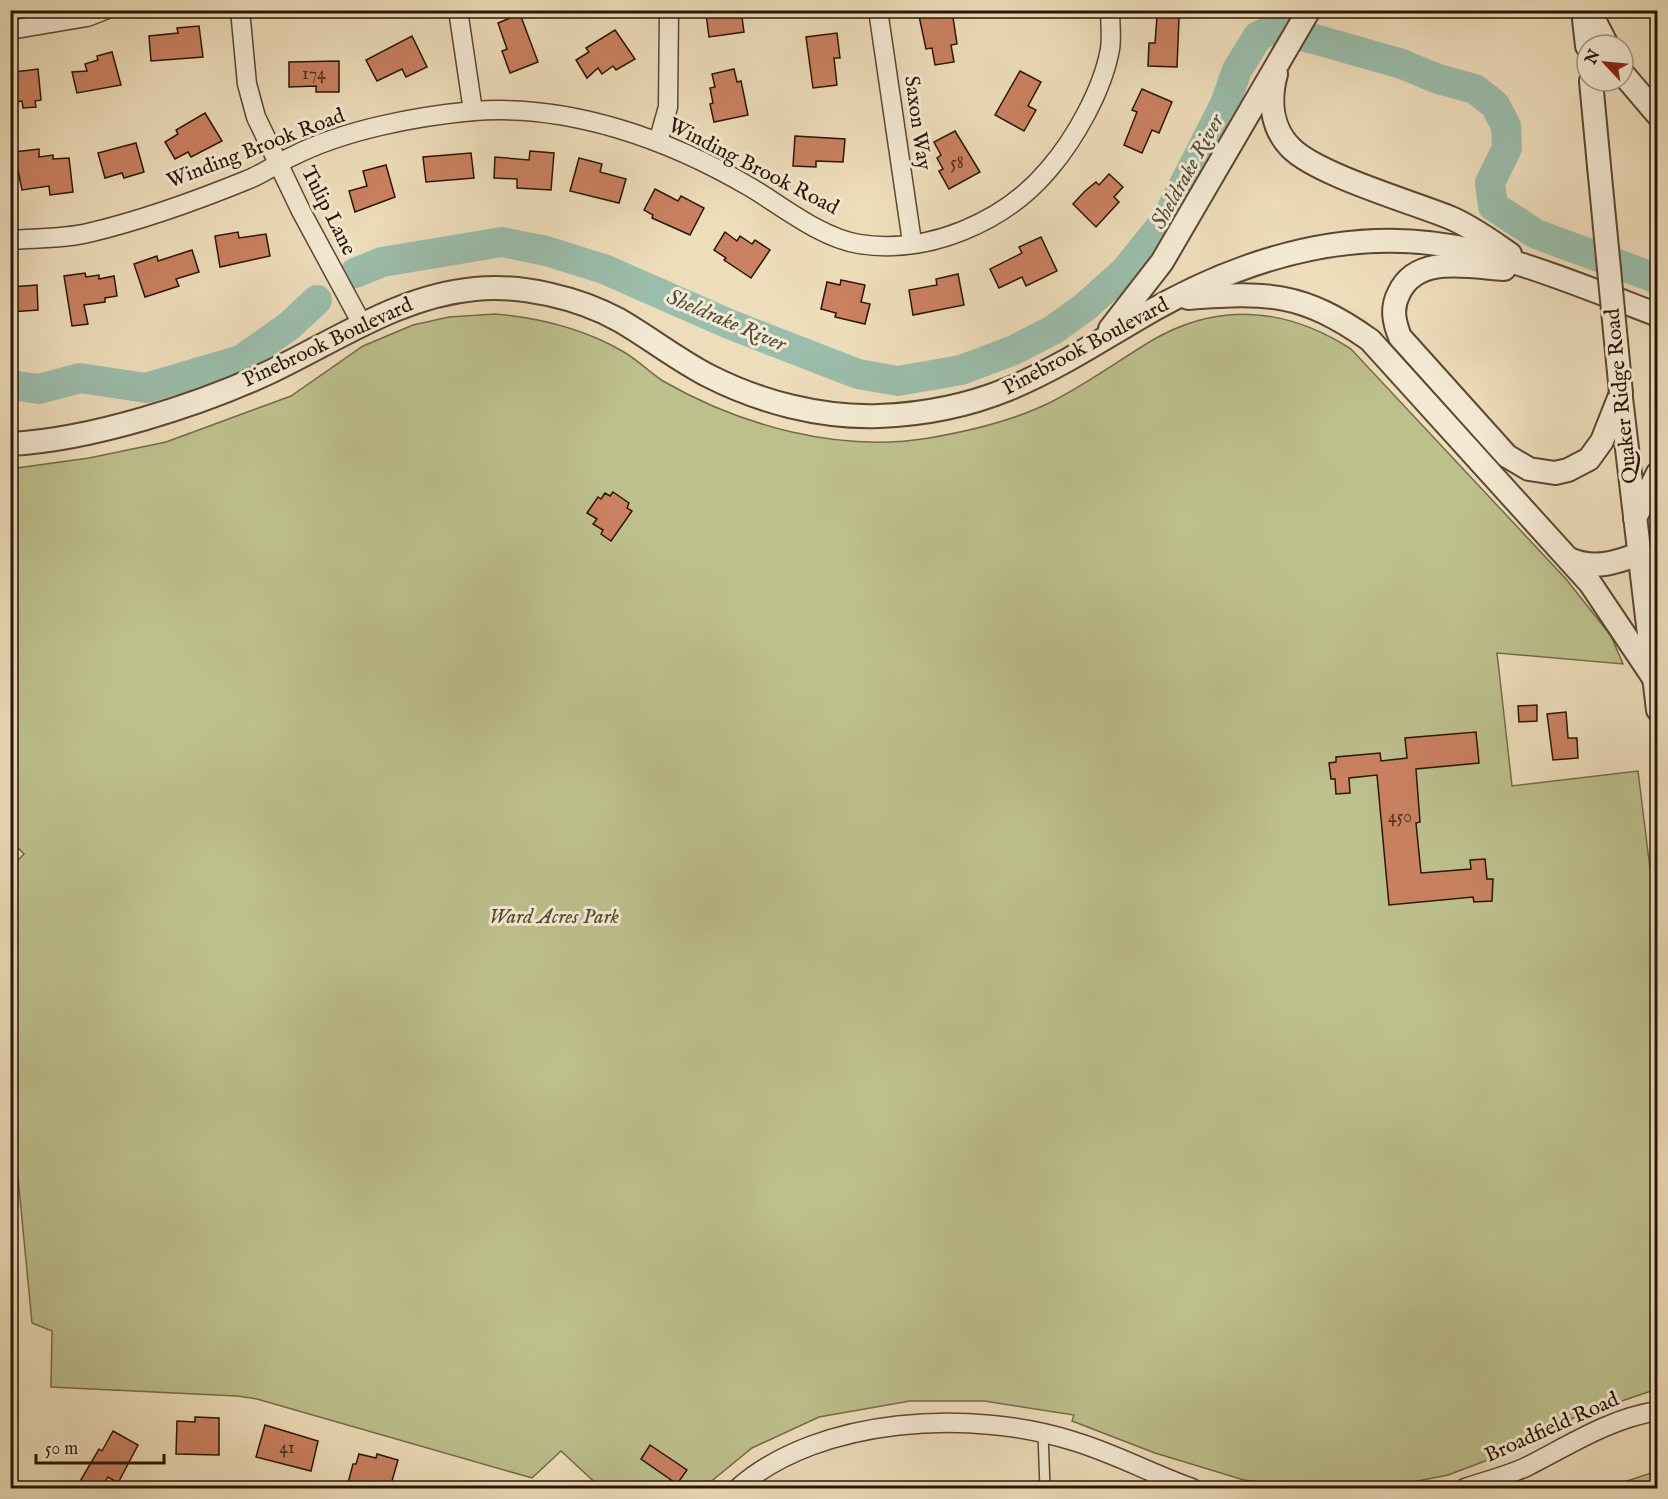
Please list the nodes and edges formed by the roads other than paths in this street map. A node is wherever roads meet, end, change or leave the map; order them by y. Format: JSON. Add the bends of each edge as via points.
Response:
{"nodes":[{"id":1,"x":105,"y":10,"type":"edge"},
{"id":2,"x":240,"y":10,"type":"edge"},
{"id":3,"x":458,"y":10,"type":"edge"},
{"id":4,"x":669,"y":10,"type":"edge"},
{"id":5,"x":878,"y":10,"type":"edge"},
{"id":6,"x":1110,"y":10,"type":"edge"},
{"id":7,"x":1583,"y":10,"type":"edge"},
{"id":8,"x":1589,"y":10,"type":"edge"},
{"id":9,"x":1303,"y":19,"type":"edge"},
{"id":10,"x":10,"y":30,"type":"edge"},
{"id":11,"x":1586,"y":33,"type":"edge"},
{"id":12,"x":1601,"y":33,"type":"edge"},
{"id":13,"x":1280,"y":61,"type":"junction"},
{"id":14,"x":1635,"y":89,"type":"edge"},
{"id":15,"x":1591,"y":93,"type":"edge"},
{"id":16,"x":473,"y":111,"type":"junction"},
{"id":17,"x":1658,"y":115,"type":"edge"},
{"id":18,"x":658,"y":142,"type":"junction"},
{"id":19,"x":278,"y":164,"type":"junction"},
{"id":20,"x":10,"y":240,"type":"edge"},
{"id":21,"x":912,"y":242,"type":"junction"},
{"id":22,"x":1536,"y":270,"type":"junction"},
{"id":23,"x":1178,"y":298,"type":"junction"},
{"id":24,"x":1658,"y":315,"type":"edge"},
{"id":25,"x":362,"y":324,"type":"junction"},
{"id":26,"x":1102,"y":340,"type":"junction"},
{"id":27,"x":1621,"y":393,"type":"junction"},
{"id":28,"x":10,"y":444,"type":"edge"},
{"id":29,"x":1658,"y":473,"type":"edge"},
{"id":30,"x":1635,"y":518,"type":"junction"},
{"id":31,"x":1640,"y":554,"type":"junction"},
{"id":32,"x":1569,"y":559,"type":"junction"},
{"id":33,"x":1653,"y":677,"type":"junction"},
{"id":34,"x":1658,"y":710,"type":"edge"},
{"id":35,"x":1658,"y":1411,"type":"edge"},
{"id":36,"x":1043,"y":1432,"type":"junction"},
{"id":37,"x":1151,"y":1481,"type":"edge"},
{"id":38,"x":738,"y":1488,"type":"edge"},
{"id":39,"x":1045,"y":1488,"type":"edge"},
{"id":40,"x":1192,"y":1488,"type":"edge"},
{"id":41,"x":1465,"y":1488,"type":"edge"}],
"edges":[{"from":1,"to":10,"type":"street","via":[[87,17]]},
{"from":2,"to":19,"type":"street","name":"Tulip Lane","via":[[247,84],[256,117]]},
{"from":3,"to":16,"type":"street"},
{"from":4,"to":18,"type":"street","via":[[668,107]]},
{"from":5,"to":21,"type":"street","name":"Saxon Way"},
{"from":6,"to":21,"type":"street","name":"Winding Brook Road","via":[[1110,47],[1101,80],[1068,148],[1014,203],[983,223],[944,237]]},
{"from":7,"to":11,"type":"street"},
{"from":8,"to":12,"type":"street"},
{"from":9,"to":13,"type":"street"},
{"from":13,"to":22,"type":"street","via":[[1272,92],[1274,115],[1282,137],[1297,153],[1326,169],[1454,219]]},
{"from":13,"to":26,"type":"street","via":[[1162,262]]},
{"from":14,"to":17,"type":"street"},
{"from":15,"to":27,"type":"street","name":"Quaker Ridge Road","bridge":true},
{"from":16,"to":18,"type":"street","name":"Winding Brook Road","via":[[546,112],[578,117]]},
{"from":16,"to":19,"type":"street","name":"Winding Brook Road","via":[[420,118],[341,138]]},
{"from":18,"to":21,"type":"street","name":"Winding Brook Road","via":[[748,186],[812,225],[857,244]]},
{"from":19,"to":20,"type":"street","name":"Winding Brook Road","via":[[200,198],[86,234]]},
{"from":19,"to":25,"type":"street","name":"Tulip Lane"},
{"from":22,"to":23,"type":"street","name":"Pinebrook Boulevard","via":[[1447,245],[1360,240],[1282,255],[1228,274]]},
{"from":22,"to":24,"type":"street","name":"Pinebrook Boulevard"},
{"from":22,"to":27,"type":"street","via":[[1446,266],[1422,269],[1411,276],[1397,295],[1394,317],[1400,337],[1507,456],[1542,473],[1562,472],[1589,459],[1602,441]]},
{"from":23,"to":26,"type":"street","name":"Pinebrook Boulevard"},
{"from":23,"to":32,"type":"street","via":[[1270,295],[1313,307],[1351,327],[1386,355]]},
{"from":25,"to":26,"type":"street","name":"Pinebrook Boulevard","via":[[389,310],[474,289],[539,294],[616,318],[685,363],[753,394],[808,409],[877,416],[942,409],[994,396],[1045,374]]},
{"from":25,"to":28,"type":"street","name":"Pinebrook Boulevard","via":[[270,371],[177,408],[109,427]]},
{"from":27,"to":30,"type":"street","name":"Quaker Ridge Road"},
{"from":29,"to":30,"type":"street"},
{"from":30,"to":31,"type":"street","name":"Quaker Ridge Road"},
{"from":31,"to":32,"type":"street","via":[[1605,565]]},
{"from":31,"to":33,"type":"street","name":"Quaker Ridge Road"},
{"from":32,"to":33,"type":"street","via":[[1606,603]]},
{"from":33,"to":34,"type":"street","name":"Quaker Ridge Road"},
{"from":35,"to":41,"type":"street","name":"Broadfield Road","via":[[1573,1440],[1524,1467]]},
{"from":36,"to":37,"type":"street","via":[[1075,1441]]},
{"from":36,"to":38,"type":"street","via":[[985,1423],[942,1422],[867,1430],[789,1454],[760,1469]]},
{"from":36,"to":39,"type":"lane"},
{"from":37,"to":40,"type":"street"}]}
